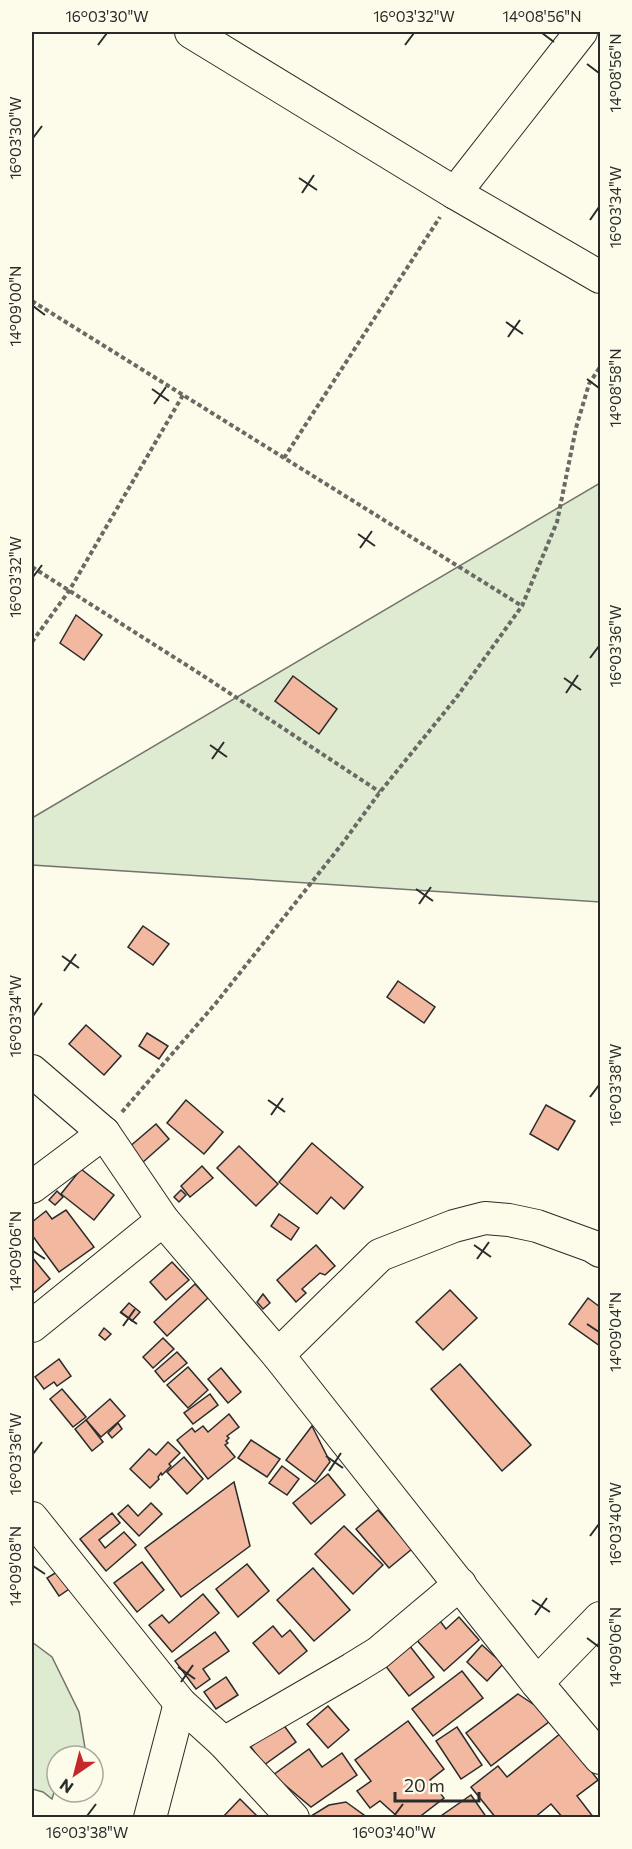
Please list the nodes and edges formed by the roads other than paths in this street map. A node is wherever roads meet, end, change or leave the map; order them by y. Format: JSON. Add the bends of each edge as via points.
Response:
{"nodes":[{"id":1,"x":191,"y":32,"type":"edge"},
{"id":2,"x":581,"y":32,"type":"edge"},
{"id":3,"x":455,"y":194,"type":"junction"},
{"id":4,"x":600,"y":277,"type":"edge"},
{"id":5,"x":32,"y":1071,"type":"edge"},
{"id":6,"x":104,"y":1132,"type":"junction"},
{"id":7,"x":32,"y":1187,"type":"edge"},
{"id":8,"x":163,"y":1220,"type":"junction"},
{"id":9,"x":600,"y":1251,"type":"edge"},
{"id":10,"x":32,"y":1326,"type":"edge"},
{"id":11,"x":278,"y":1355,"type":"junction"},
{"id":12,"x":32,"y":1518,"type":"edge"},
{"id":13,"x":460,"y":1584,"type":"junction"},
{"id":14,"x":600,"y":1618,"type":"edge"},
{"id":15,"x":537,"y":1683,"type":"junction"},
{"id":16,"x":180,"y":1703,"type":"junction"},
{"id":17,"x":224,"y":1743,"type":"junction"},
{"id":18,"x":600,"y":1758,"type":"edge"},
{"id":19,"x":150,"y":1818,"type":"edge"},
{"id":20,"x":293,"y":1818,"type":"edge"}],
"edges":[{"from":1,"to":3,"type":"street"},
{"from":2,"to":3,"type":"street"},
{"from":3,"to":4,"type":"street"},
{"from":5,"to":6,"type":"street"},
{"from":6,"to":7,"type":"street"},
{"from":6,"to":8,"type":"street"},
{"from":8,"to":10,"type":"street"},
{"from":8,"to":11,"type":"street"},
{"from":9,"to":11,"type":"street","via":[[537,1226],[509,1220],[485,1218],[454,1226],[381,1255]]},
{"from":11,"to":13,"type":"street"},
{"from":12,"to":16,"type":"street"},
{"from":13,"to":15,"type":"street"},
{"from":13,"to":17,"type":"street","via":[[369,1658]]},
{"from":14,"to":15,"type":"street"},
{"from":15,"to":18,"type":"street"},
{"from":16,"to":17,"type":"street"},
{"from":16,"to":19,"type":"street"},
{"from":17,"to":20,"type":"street"}]}
